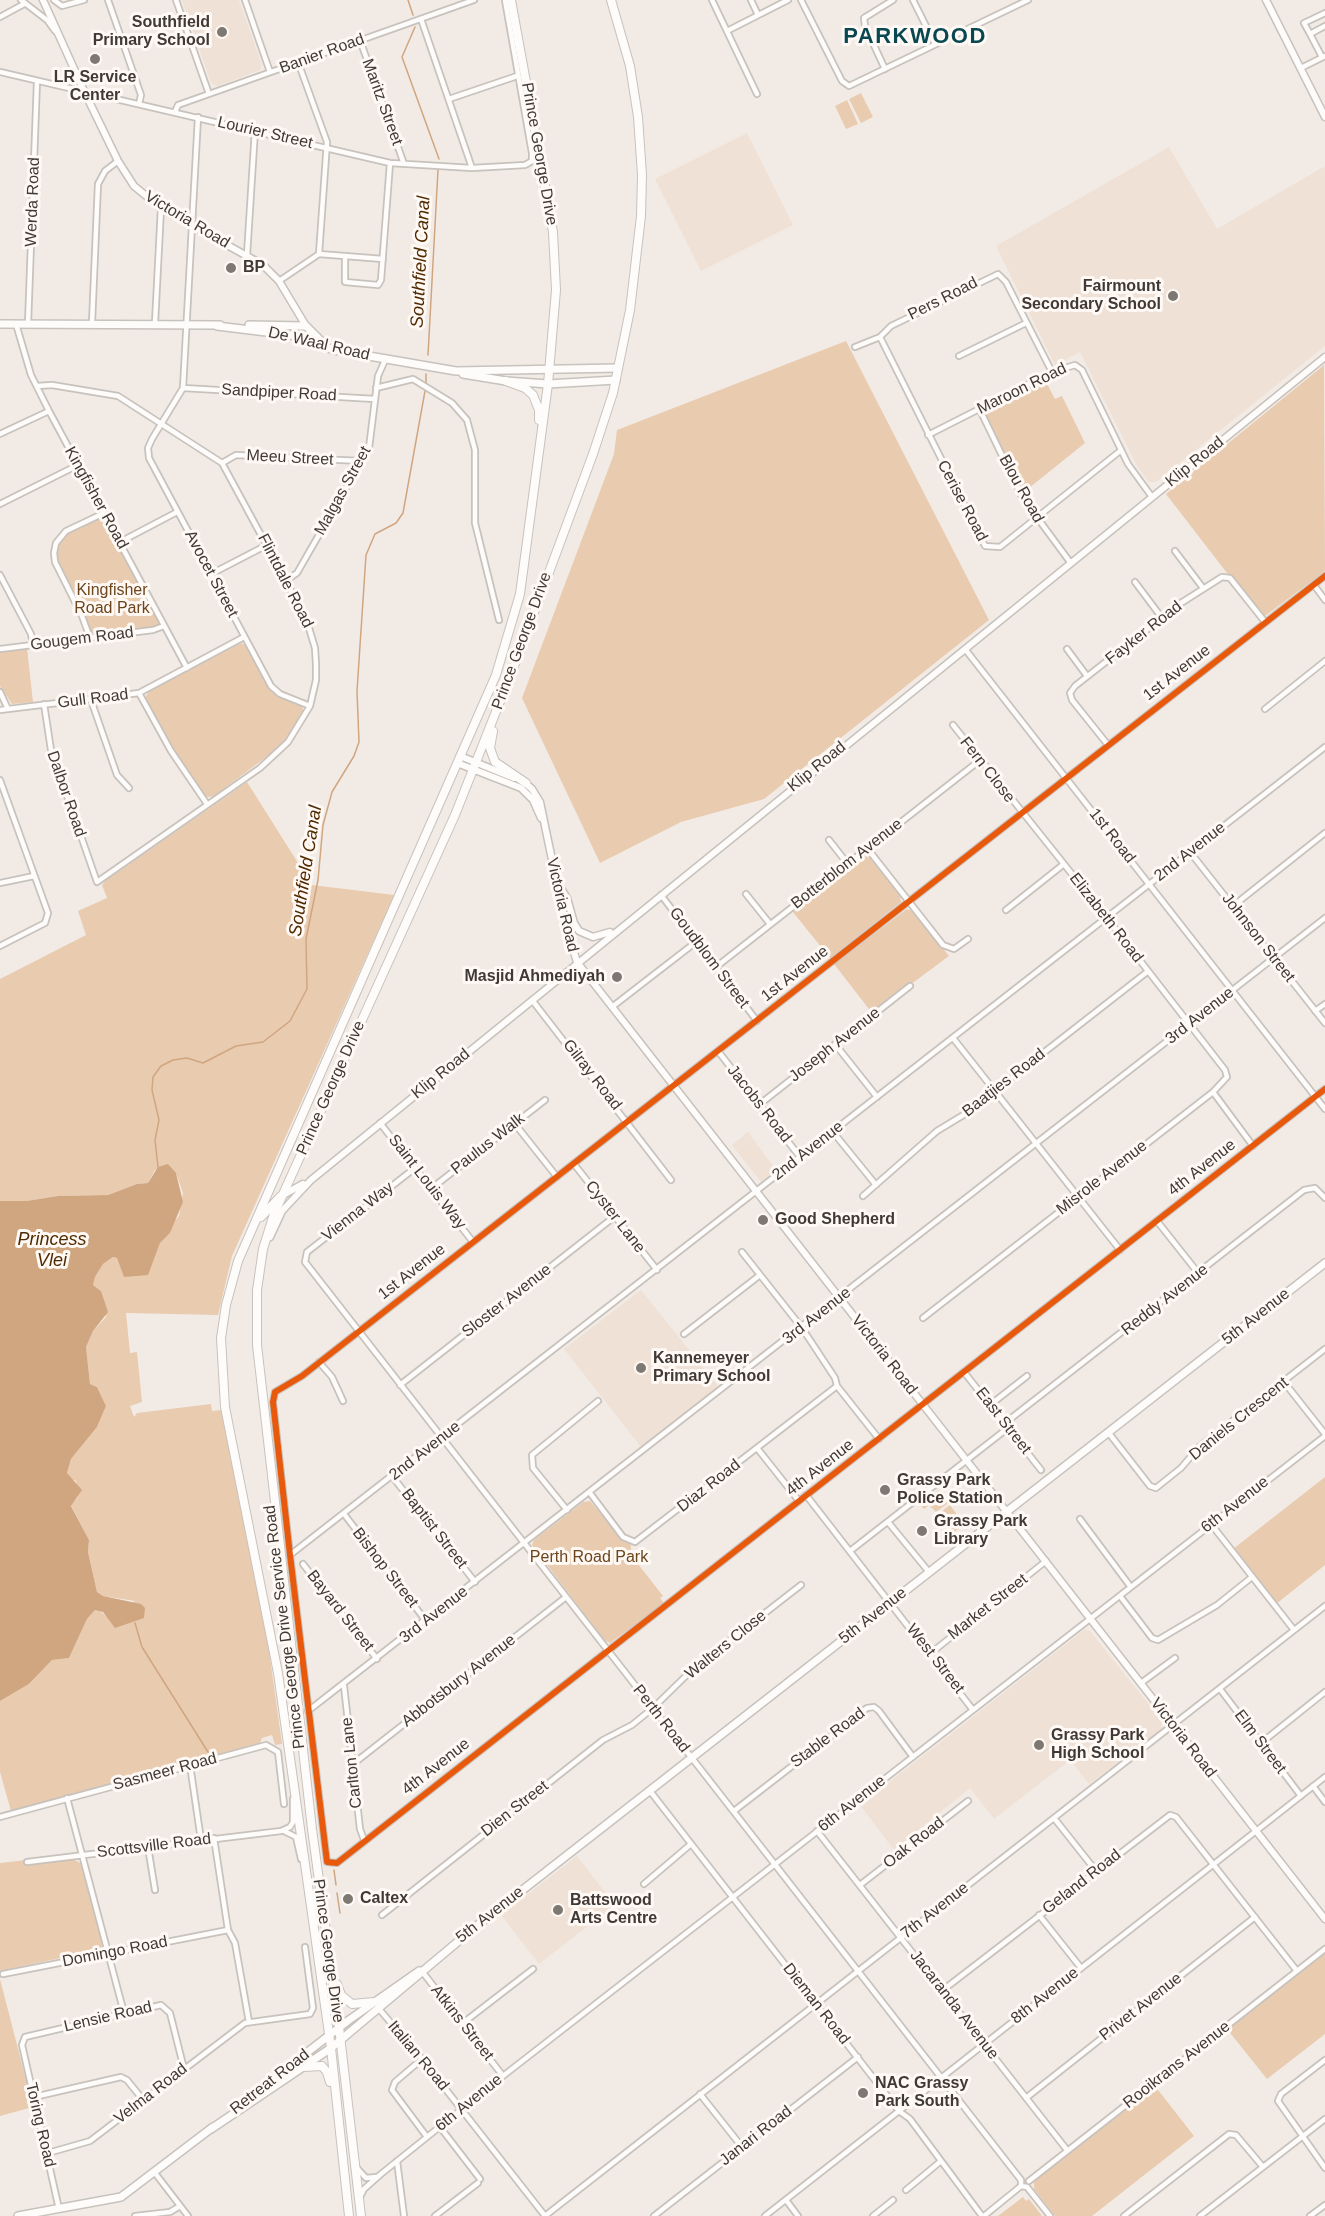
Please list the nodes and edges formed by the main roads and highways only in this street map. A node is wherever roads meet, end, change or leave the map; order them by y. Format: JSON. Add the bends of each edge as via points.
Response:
{"nodes":[{"id":1,"x":511,"y":0,"type":"edge"},
{"id":2,"x":612,"y":0,"type":"edge"},
{"id":3,"x":0,"y":324,"type":"edge"},
{"id":4,"x":217,"y":326,"type":"junction"},
{"id":5,"x":306,"y":326,"type":"junction"},
{"id":6,"x":295,"y":336,"type":"junction"},
{"id":7,"x":328,"y":348,"type":"junction"},
{"id":8,"x":618,"y":368,"type":"junction"},
{"id":9,"x":549,"y":370,"type":"junction"},
{"id":10,"x":456,"y":371,"type":"junction"},
{"id":11,"x":616,"y":380,"type":"junction"},
{"id":12,"x":506,"y":381,"type":"junction"},
{"id":13,"x":548,"y":384,"type":"junction"},
{"id":14,"x":541,"y":433,"type":"junction"},
{"id":15,"x":496,"y":712,"type":"junction"},
{"id":16,"x":526,"y":783,"type":"road end"},
{"id":17,"x":282,"y":1195,"type":"junction"},
{"id":18,"x":248,"y":1238,"type":"junction"},
{"id":19,"x":1325,"y":1263,"type":"edge"},
{"id":20,"x":329,"y":1957,"type":"junction"},
{"id":21,"x":376,"y":2005,"type":"junction"},
{"id":22,"x":339,"y":2027,"type":"junction"},
{"id":23,"x":329,"y":2035,"type":"junction"},
{"id":24,"x":341,"y":2039,"type":"junction"},
{"id":25,"x":331,"y":2048,"type":"junction"},
{"id":26,"x":304,"y":2067,"type":"junction"},
{"id":27,"x":212,"y":2129,"type":"junction"},
{"id":28,"x":342,"y":2146,"type":"junction"},
{"id":29,"x":18,"y":2216,"type":"edge"},
{"id":30,"x":349,"y":2216,"type":"edge"},
{"id":31,"x":361,"y":2216,"type":"edge"}],
"edges":[{"from":1,"to":9,"type":"main road","name":"Prince George Drive","via":[[552,232],[556,290]]},
{"from":2,"to":8,"type":"main road","name":"Prince George Drive","via":[[630,66],[642,175],[637,257]]},
{"from":3,"to":4,"type":"main road","name":"De Waal Road"},
{"from":4,"to":5,"type":"main road","name":"De Waal Road"},
{"from":4,"to":6,"type":"main road","name":"De Waal Road"},
{"from":5,"to":6,"type":"main road"},
{"from":5,"to":7,"type":"main road","name":"Victoria Road"},
{"from":6,"to":7,"type":"main road","name":"De Waal Road"},
{"from":7,"to":10,"type":"main road","name":"De Waal Road"},
{"from":8,"to":9,"type":"main road","name":"De Waal Road"},
{"from":8,"to":11,"type":"main road","name":"Prince George Drive"},
{"from":9,"to":10,"type":"main road","name":"De Waal Road"},
{"from":9,"to":13,"type":"main road","name":"Prince George Drive"},
{"from":10,"to":12,"type":"main road","name":"De Waal Road"},
{"from":11,"to":13,"type":"main road","name":"De Waal Road"},
{"from":11,"to":15,"type":"main road","name":"Prince George Drive","via":[[593,454]]},
{"from":12,"to":13,"type":"main road","name":"De Waal Road"},
{"from":12,"to":14,"type":"main road","via":[[532,395],[539,410]]},
{"from":13,"to":14,"type":"main road","name":"Prince George Drive"},
{"from":14,"to":18,"type":"main road","name":"Prince George Drive","via":[[526,560],[516,612],[496,675]]},
{"from":15,"to":16,"type":"main road","via":[[490,743],[493,758],[501,768]]},
{"from":15,"to":17,"type":"main road","name":"Prince George Drive","via":[[451,825]]},
{"from":17,"to":18,"type":"main road","via":[[266,1209]]},
{"from":17,"to":20,"type":"main road","name":"Prince George Drive","via":[[261,1260],[256,1300],[257,1345]]},
{"from":18,"to":23,"type":"main road","name":"Prince George Drive","via":[[226,1305],[221,1374],[274,1648]]},
{"from":19,"to":21,"type":"main road","name":"5th Avenue"},
{"from":20,"to":21,"type":"main road","via":[[344,1998],[358,2005]]},
{"from":20,"to":22,"type":"main road","name":"Prince George Drive"},
{"from":21,"to":22,"type":"main road","name":"5th Avenue"},
{"from":21,"to":24,"type":"main road","name":"5th Avenue"},
{"from":22,"to":23,"type":"main road","name":"5th Avenue"},
{"from":22,"to":24,"type":"main road","name":"Prince George Drive"},
{"from":23,"to":25,"type":"main road","name":"Prince George Drive"},
{"from":23,"to":27,"type":"main road","name":"Retreat Road"},
{"from":24,"to":25,"type":"main road","name":"5th Avenue"},
{"from":24,"to":31,"type":"main road","name":"Prince George Drive"},
{"from":25,"to":26,"type":"main road","name":"Retreat Road"},
{"from":25,"to":28,"type":"main road","name":"Prince George Drive"},
{"from":26,"to":27,"type":"main road","name":"Retreat Road"},
{"from":26,"to":28,"type":"main road","via":[[319,2065],[329,2075]]},
{"from":27,"to":29,"type":"main road","name":"Retreat Road","via":[[121,2197]]},
{"from":28,"to":30,"type":"main road","name":"Prince George Drive"}]}
